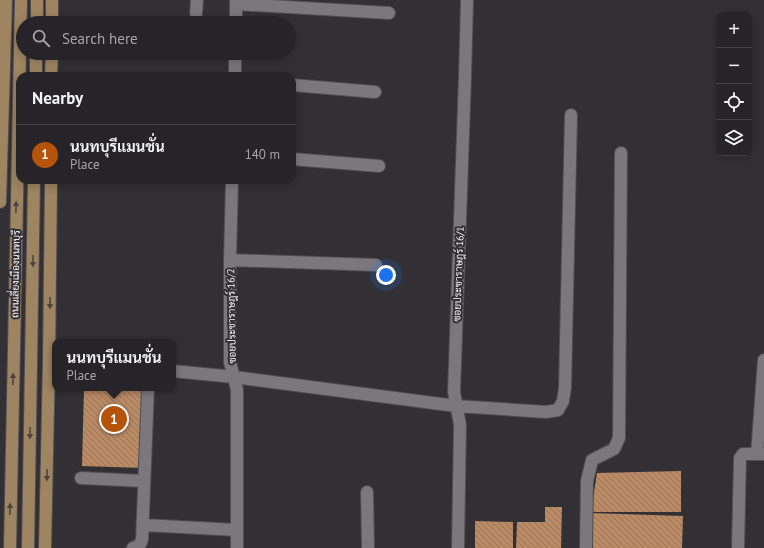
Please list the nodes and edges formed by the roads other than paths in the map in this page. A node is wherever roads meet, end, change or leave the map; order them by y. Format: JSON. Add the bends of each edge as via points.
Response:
{"nodes":[{"id":1,"x":6,"y":0,"type":"edge"},
{"id":2,"x":21,"y":0,"type":"edge"},
{"id":3,"x":37,"y":0,"type":"edge"},
{"id":4,"x":52,"y":0,"type":"edge"},
{"id":5,"x":197,"y":0,"type":"edge"},
{"id":6,"x":467,"y":0,"type":"edge"},
{"id":7,"x":236,"y":2,"type":"edge"},
{"id":8,"x":196,"y":13,"type":"dead end"},
{"id":9,"x":389,"y":13,"type":"dead end"},
{"id":10,"x":21,"y":16,"type":"edge"},
{"id":11,"x":37,"y":16,"type":"edge"},
{"id":12,"x":52,"y":16,"type":"edge"},
{"id":13,"x":236,"y":16,"type":"edge"},
{"id":14,"x":19,"y":60,"type":"edge"},
{"id":15,"x":36,"y":60,"type":"edge"},
{"id":16,"x":52,"y":60,"type":"edge"},
{"id":17,"x":235,"y":60,"type":"edge"},
{"id":18,"x":19,"y":72,"type":"edge"},
{"id":19,"x":36,"y":72,"type":"edge"},
{"id":20,"x":52,"y":72,"type":"edge"},
{"id":21,"x":235,"y":72,"type":"edge"},
{"id":22,"x":296,"y":84,"type":"edge"},
{"id":23,"x":375,"y":92,"type":"dead end"},
{"id":24,"x":571,"y":115,"type":"dead end"},
{"id":25,"x":621,"y":152,"type":"dead end"},
{"id":26,"x":296,"y":159,"type":"edge"},
{"id":27,"x":379,"y":166,"type":"dead end"},
{"id":28,"x":16,"y":184,"type":"edge"},
{"id":29,"x":34,"y":184,"type":"edge"},
{"id":30,"x":51,"y":184,"type":"edge"},
{"id":31,"x":232,"y":184,"type":"edge"},
{"id":32,"x":0,"y":202,"type":"edge"},
{"id":33,"x":230,"y":260,"type":"junction"},
{"id":34,"x":376,"y":265,"type":"dead end"},
{"id":35,"x":764,"y":360,"type":"edge"},
{"id":36,"x":52,"y":361,"type":"edge"},
{"id":37,"x":176,"y":371,"type":"edge"},
{"id":38,"x":234,"y":378,"type":"junction"},
{"id":39,"x":148,"y":391,"type":"edge"},
{"id":40,"x":456,"y":406,"type":"junction"},
{"id":41,"x":760,"y":454,"type":"edge"},
{"id":42,"x":81,"y":478,"type":"dead end"},
{"id":43,"x":144,"y":480,"type":"junction"},
{"id":44,"x":367,"y":492,"type":"dead end"},
{"id":45,"x":143,"y":525,"type":"junction"},
{"id":46,"x":237,"y":530,"type":"junction"},
{"id":47,"x":44,"y":545,"type":"edge"},
{"id":48,"x":10,"y":548,"type":"edge"},
{"id":49,"x":28,"y":548,"type":"edge"},
{"id":50,"x":133,"y":548,"type":"edge"},
{"id":51,"x":237,"y":548,"type":"edge"},
{"id":52,"x":368,"y":548,"type":"edge"},
{"id":53,"x":458,"y":548,"type":"edge"},
{"id":54,"x":586,"y":548,"type":"edge"},
{"id":55,"x":738,"y":548,"type":"edge"}],
"edges":[{"from":1,"to":32,"type":"main road"},
{"from":10,"to":2,"type":"main road","name":"ถนนเลี่ยงเมืองนนทบุรี","one_way":true},
{"from":3,"to":11,"type":"main road"},
{"from":4,"to":12,"type":"main road"},
{"from":5,"to":8,"type":"street"},
{"from":6,"to":40,"type":"street","name":"ซอยประชาราษฎร์ 16/1","via":[[454,392]]},
{"from":7,"to":9,"type":"street"},
{"from":7,"to":13,"type":"street"},
{"from":18,"to":14,"type":"main road","name":"ถนนเลี่ยงเมืองนนทบุรี","one_way":true},
{"from":15,"to":19,"type":"main road"},
{"from":16,"to":20,"type":"main road"},
{"from":17,"to":21,"type":"street"},
{"from":22,"to":23,"type":"street"},
{"from":24,"to":40,"type":"street","via":[[563,401],[558,410],[546,412]]},
{"from":25,"to":54,"type":"street","via":[[620,438],[614,449],[592,460],[587,481]]},
{"from":26,"to":27,"type":"street"},
{"from":48,"to":28,"type":"main road","name":"ถนนเลี่ยงเมืองนนทบุรี","one_way":true},
{"from":29,"to":49,"type":"main road","name":"ถนนเลี่ยงเมืองนนทบุรี","one_way":true},
{"from":30,"to":36,"type":"main road","one_way":true},
{"from":31,"to":33,"type":"street","name":"ซอยประชาราษฎร์ 16/2"},
{"from":33,"to":34,"type":"street"},
{"from":33,"to":38,"type":"street","name":"ซอยประชาราษฎร์ 16/2","via":[[230,362]]},
{"from":35,"to":41,"type":"street"},
{"from":36,"to":47,"type":"main road","one_way":true},
{"from":37,"to":38,"type":"street"},
{"from":38,"to":40,"type":"street"},
{"from":38,"to":46,"type":"street","name":"ซอยประชาราษฎร์ 16/2","via":[[237,390]]},
{"from":39,"to":43,"type":"street"},
{"from":40,"to":53,"type":"street","name":"ซอยประชาราษฎร์ 16/1","via":[[460,425]]},
{"from":41,"to":55,"type":"street","via":[[743,454],[740,458]]},
{"from":42,"to":43,"type":"street"},
{"from":43,"to":45,"type":"street"},
{"from":44,"to":52,"type":"street"},
{"from":45,"to":46,"type":"street"},
{"from":45,"to":50,"type":"street","via":[[142,540]]},
{"from":46,"to":51,"type":"street","name":"ซอยประชาราษฎร์ 16/2"}]}
